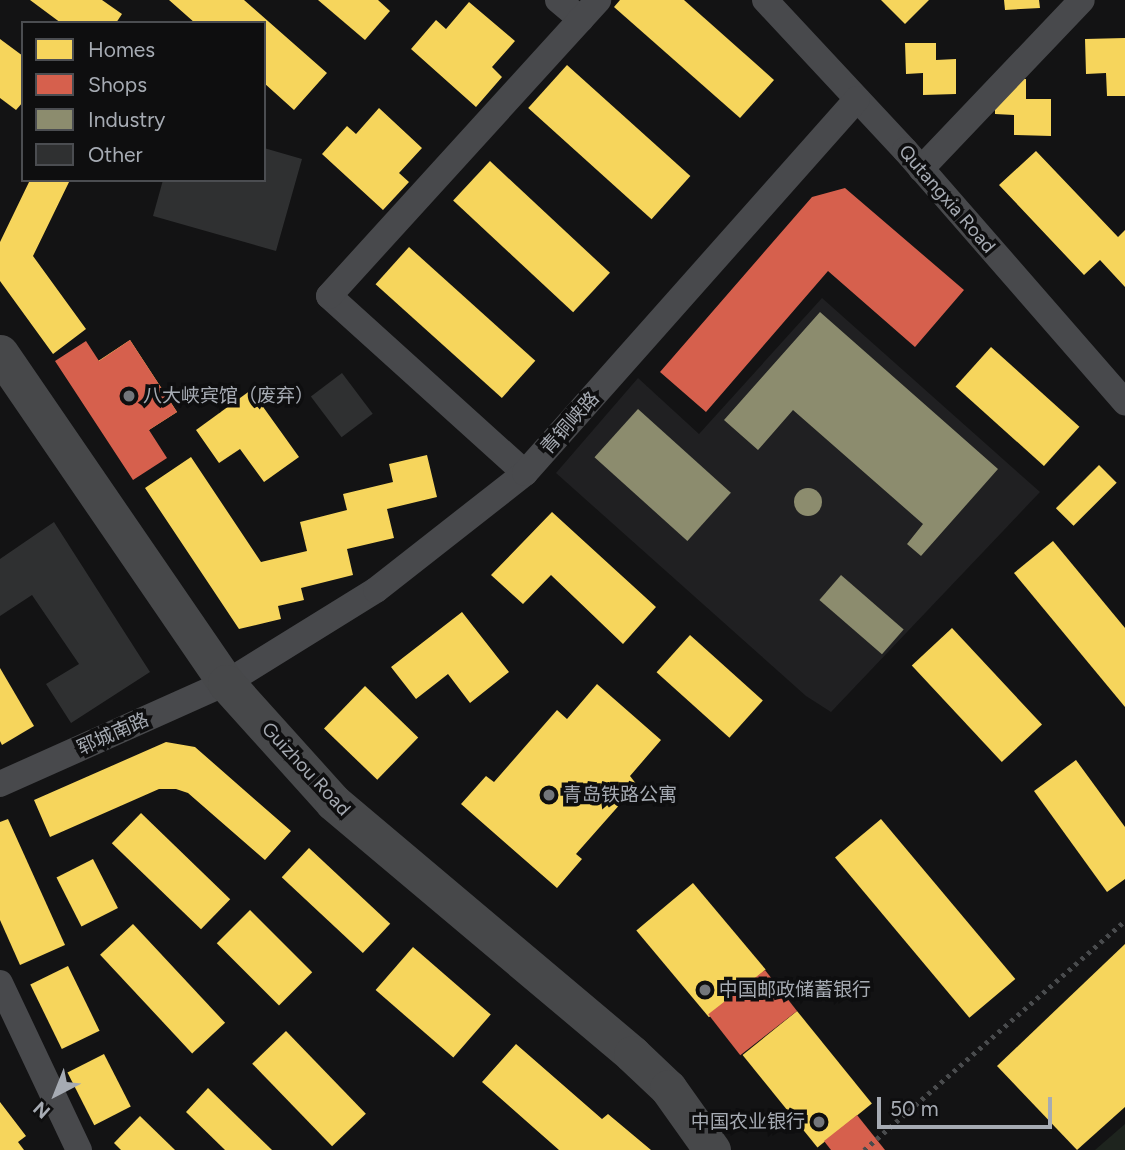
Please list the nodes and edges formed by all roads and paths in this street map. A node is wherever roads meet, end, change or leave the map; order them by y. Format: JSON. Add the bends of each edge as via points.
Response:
{"nodes":[{"id":1,"x":558,"y":0,"type":"edge"},
{"id":2,"x":765,"y":0,"type":"edge"},
{"id":3,"x":1082,"y":0,"type":"edge"},
{"id":4,"x":589,"y":9,"type":"edge"},
{"id":5,"x":857,"y":99,"type":"junction"},
{"id":6,"x":921,"y":170,"type":"junction"},
{"id":7,"x":0,"y":353,"type":"edge"},
{"id":8,"x":1125,"y":402,"type":"edge"},
{"id":9,"x":526,"y":473,"type":"junction"},
{"id":10,"x":226,"y":683,"type":"junction"},
{"id":11,"x":0,"y":785,"type":"edge"},
{"id":12,"x":1125,"y":921,"type":"edge"},
{"id":13,"x":0,"y":983,"type":"edge"},
{"id":14,"x":79,"y":1150,"type":"edge"},
{"id":15,"x":712,"y":1150,"type":"edge"},
{"id":16,"x":864,"y":1150,"type":"edge"}],
"edges":[{"from":1,"to":4,"type":"street"},
{"from":2,"to":5,"type":"street","name":"Qutangxia Road"},
{"from":3,"to":6,"type":"street"},
{"from":4,"to":9,"type":"street","via":[[329,296]]},
{"from":5,"to":6,"type":"street","name":"Qutangxia Road"},
{"from":5,"to":9,"type":"street","name":"青铜峡路"},
{"from":6,"to":8,"type":"street","name":"Qutangxia Road"},
{"from":7,"to":10,"type":"main road","name":"Guizhou Road"},
{"from":9,"to":10,"type":"street","name":"青铜峡路","via":[[376,590]]},
{"from":10,"to":11,"type":"street","name":"郓城南路"},
{"from":10,"to":15,"type":"main road","name":"Guizhou Road","via":[[333,802],[659,1079]]},
{"from":12,"to":16,"type":"path"},
{"from":13,"to":14,"type":"street"}]}
